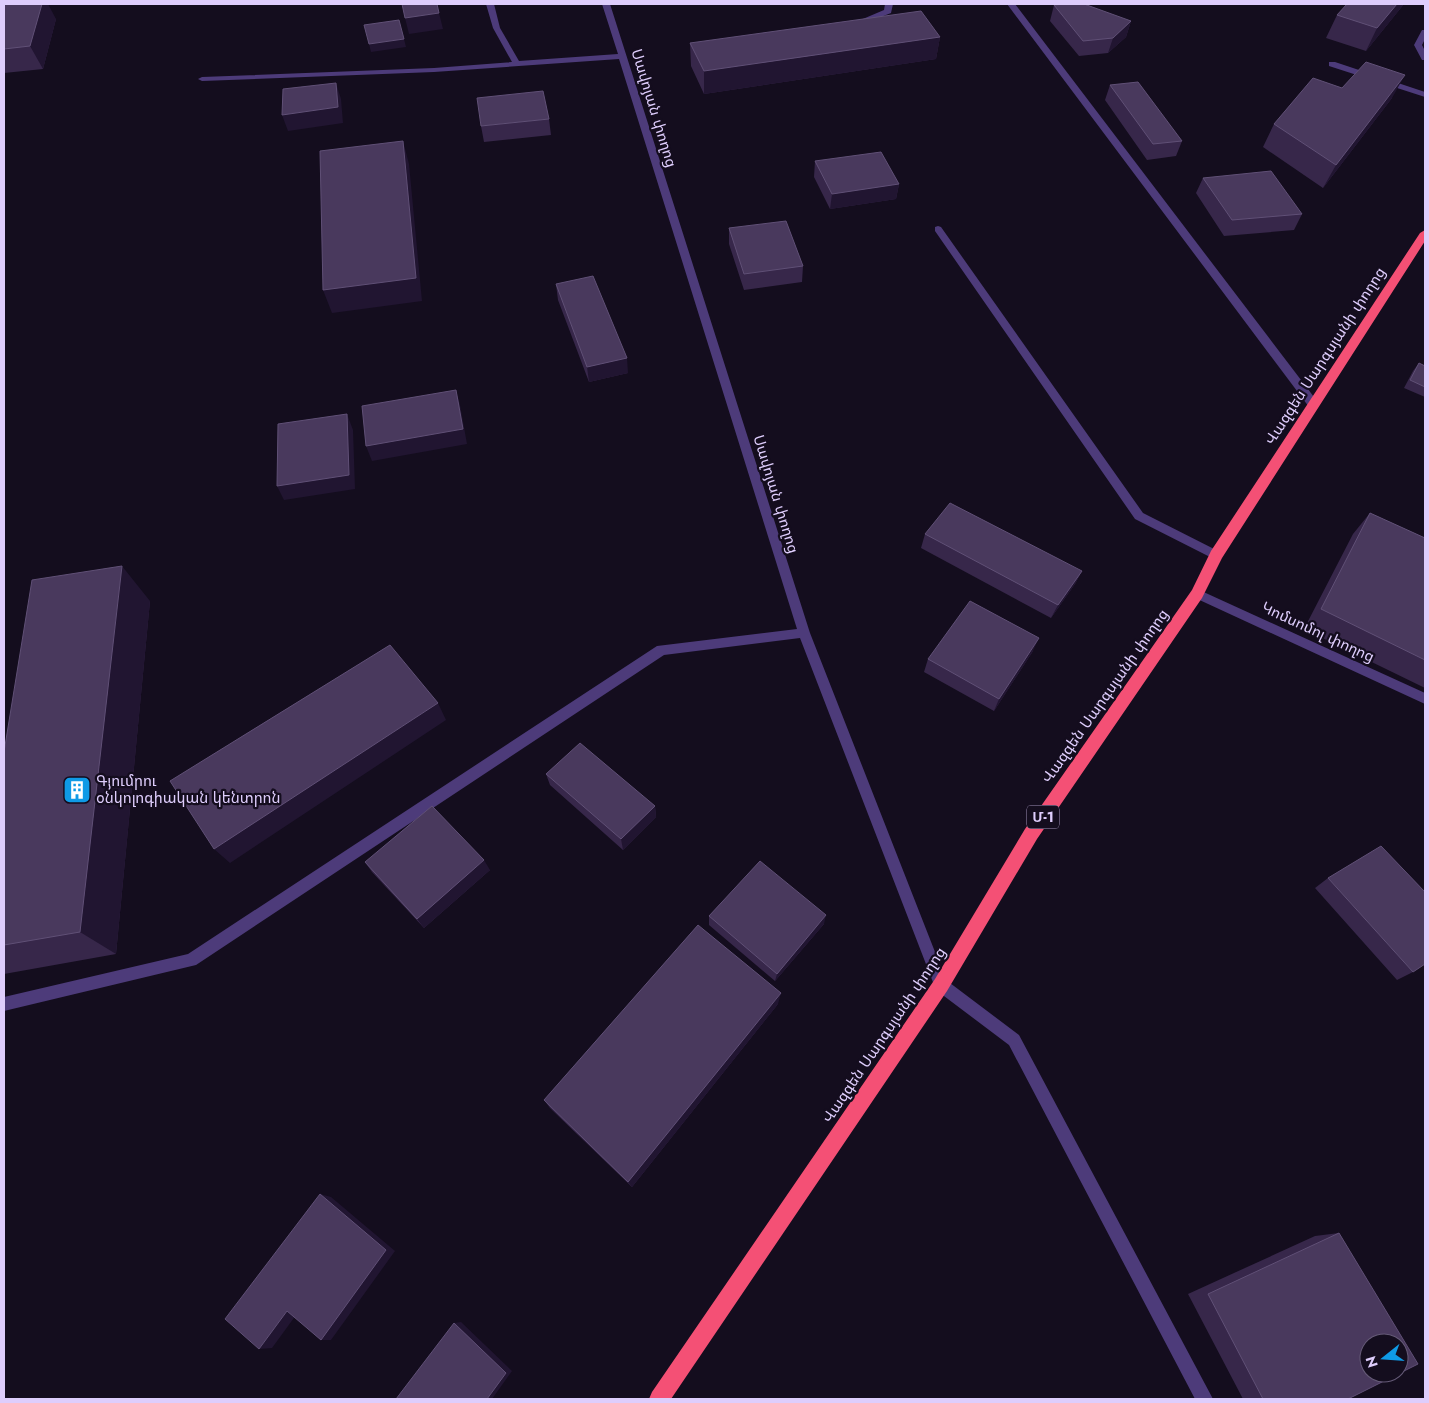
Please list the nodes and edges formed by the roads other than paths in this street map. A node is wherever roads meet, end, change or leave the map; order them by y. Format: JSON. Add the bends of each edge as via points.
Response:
{"nodes":[{"id":1,"x":490,"y":4,"type":"edge"},
{"id":2,"x":606,"y":4,"type":"edge"},
{"id":3,"x":889,"y":4,"type":"edge"},
{"id":4,"x":1011,"y":4,"type":"edge"},
{"id":5,"x":853,"y":25,"type":"edge"},
{"id":6,"x":1425,"y":32,"type":"edge"},
{"id":7,"x":622,"y":56,"type":"junction"},
{"id":8,"x":1425,"y":58,"type":"edge"},
{"id":9,"x":517,"y":64,"type":"junction"},
{"id":10,"x":1332,"y":64,"type":"dead end"},
{"id":11,"x":202,"y":79,"type":"dead end"},
{"id":12,"x":1425,"y":95,"type":"edge"},
{"id":13,"x":938,"y":229,"type":"dead end"},
{"id":14,"x":1425,"y":233,"type":"edge"},
{"id":15,"x":1313,"y":404,"type":"junction"},
{"id":16,"x":1216,"y":555,"type":"junction"},
{"id":17,"x":1197,"y":594,"type":"junction"},
{"id":18,"x":804,"y":633,"type":"junction"},
{"id":19,"x":1425,"y":699,"type":"edge"},
{"id":20,"x":941,"y":985,"type":"junction"},
{"id":21,"x":4,"y":1004,"type":"edge"},
{"id":22,"x":659,"y":1399,"type":"edge"},
{"id":23,"x":1204,"y":1399,"type":"edge"}],
"edges":[{"from":1,"to":9,"type":"street","via":[[500,36]]},
{"from":2,"to":7,"type":"street","name":"Սավոյան փողոց"},
{"from":3,"to":5,"type":"street","via":[[888,11]]},
{"from":4,"to":15,"type":"street"},
{"from":6,"to":8,"type":"street","via":[[1418,45]]},
{"from":7,"to":9,"type":"street"},
{"from":7,"to":18,"type":"street","name":"Սավոյան փողոց"},
{"from":9,"to":11,"type":"street"},
{"from":10,"to":12,"type":"street"},
{"from":13,"to":16,"type":"street","via":[[1139,516]]},
{"from":14,"to":15,"type":"highway","name":"Վազգեն Սարգսյանի փողոց","number":"Մ-1"},
{"from":15,"to":16,"type":"highway","name":"Վազգեն Սարգսյանի փողոց","number":"Մ-1"},
{"from":16,"to":17,"type":"highway","name":"Վազգեն Սարգսյանի փողոց","number":"Մ-1"},
{"from":17,"to":19,"type":"street","name":"Կոմսոմոլ փողոց"},
{"from":17,"to":20,"type":"highway","name":"Վազգեն Սարգսյանի փողոց","number":"Մ-1","via":[[1031,834]]},
{"from":18,"to":20,"type":"street","name":"Սավոյան փողոց"},
{"from":18,"to":21,"type":"street","via":[[661,650],[190,960]]},
{"from":20,"to":22,"type":"highway","name":"Վազգեն Սարգսյանի փողոց","number":"Մ-1"},
{"from":20,"to":23,"type":"street","via":[[1014,1040]]}]}
